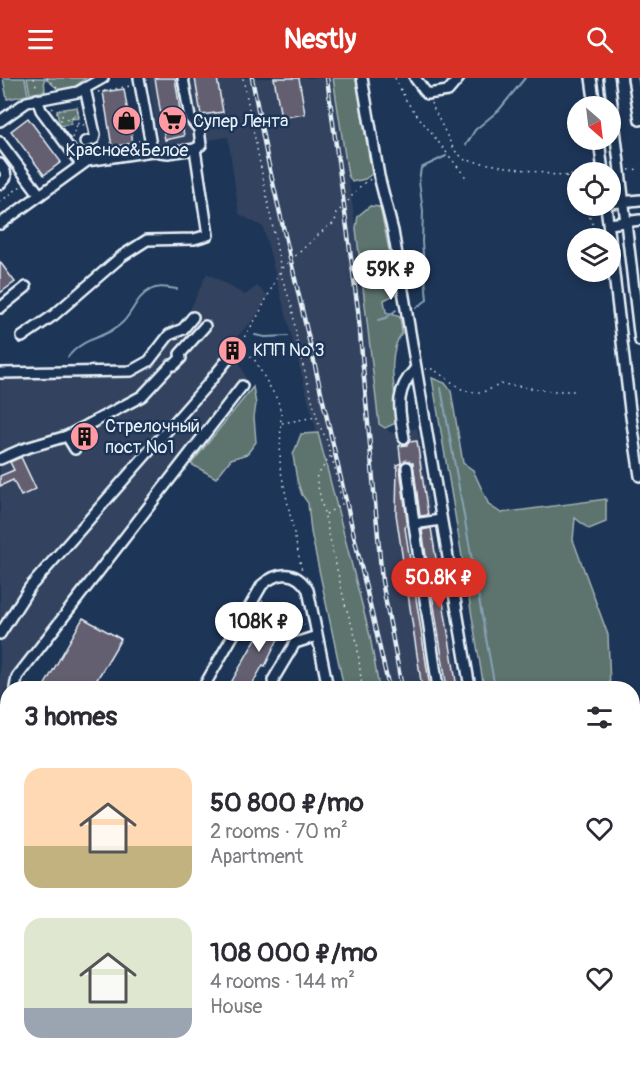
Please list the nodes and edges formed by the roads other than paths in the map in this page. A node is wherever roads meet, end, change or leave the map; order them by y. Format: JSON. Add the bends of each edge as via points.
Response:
{"nodes":[{"id":1,"x":103,"y":78,"type":"edge"},
{"id":2,"x":140,"y":78,"type":"edge"},
{"id":3,"x":183,"y":78,"type":"edge"},
{"id":4,"x":362,"y":78,"type":"edge"},
{"id":5,"x":416,"y":78,"type":"edge"},
{"id":6,"x":459,"y":78,"type":"edge"},
{"id":7,"x":591,"y":78,"type":"edge"},
{"id":8,"x":609,"y":78,"type":"edge"},
{"id":9,"x":633,"y":78,"type":"edge"},
{"id":10,"x":86,"y":88,"type":"junction"},
{"id":11,"x":594,"y":96,"type":"edge"},
{"id":12,"x":38,"y":99,"type":"junction"},
{"id":13,"x":0,"y":108,"type":"edge"},
{"id":14,"x":3,"y":119,"type":"edge"},
{"id":15,"x":640,"y":119,"type":"edge"},
{"id":16,"x":0,"y":142,"type":"edge"},
{"id":17,"x":85,"y":142,"type":"dead end"},
{"id":18,"x":195,"y":149,"type":"junction"},
{"id":19,"x":152,"y":151,"type":"junction"},
{"id":20,"x":0,"y":164,"type":"edge"},
{"id":21,"x":81,"y":164,"type":"junction"},
{"id":22,"x":0,"y":184,"type":"edge"},
{"id":23,"x":40,"y":195,"type":"junction"},
{"id":24,"x":640,"y":200,"type":"edge"},
{"id":25,"x":621,"y":201,"type":"edge"},
{"id":26,"x":624,"y":201,"type":"junction"},
{"id":27,"x":608,"y":216,"type":"edge"},
{"id":28,"x":640,"y":220,"type":"edge"},
{"id":29,"x":626,"y":221,"type":"junction"},
{"id":30,"x":609,"y":224,"type":"junction"},
{"id":31,"x":0,"y":225,"type":"edge"},
{"id":32,"x":609,"y":228,"type":"edge"},
{"id":33,"x":615,"y":282,"type":"edge"},
{"id":34,"x":26,"y":287,"type":"dead end"},
{"id":35,"x":0,"y":308,"type":"edge"},
{"id":36,"x":193,"y":317,"type":"dead end"},
{"id":37,"x":205,"y":326,"type":"dead end"},
{"id":38,"x":22,"y":337,"type":"dead end"},
{"id":39,"x":640,"y":341,"type":"edge"},
{"id":40,"x":232,"y":354,"type":"dead end"},
{"id":41,"x":419,"y":369,"type":"junction"},
{"id":42,"x":0,"y":373,"type":"edge"},
{"id":43,"x":242,"y":386,"type":"dead end"},
{"id":44,"x":67,"y":436,"type":"junction"},
{"id":45,"x":404,"y":438,"type":"dead end"},
{"id":46,"x":75,"y":449,"type":"dead end"},
{"id":47,"x":0,"y":459,"type":"edge"},
{"id":48,"x":407,"y":467,"type":"dead end"},
{"id":49,"x":640,"y":476,"type":"edge"},
{"id":50,"x":441,"y":520,"type":"junction"},
{"id":51,"x":414,"y":524,"type":"junction"},
{"id":52,"x":0,"y":634,"type":"edge"},
{"id":53,"x":317,"y":636,"type":"junction"},
{"id":54,"x":16,"y":681,"type":"edge"},
{"id":55,"x":207,"y":681,"type":"edge"},
{"id":56,"x":273,"y":681,"type":"edge"},
{"id":57,"x":327,"y":681,"type":"edge"},
{"id":58,"x":437,"y":681,"type":"edge"},
{"id":59,"x":469,"y":681,"type":"edge"}],
"edges":[{"from":1,"to":10,"type":"street"},
{"from":2,"to":19,"type":"street"},
{"from":3,"to":18,"type":"street","via":[[190,118],[199,129],[201,145]]},
{"from":4,"to":41,"type":"street"},
{"from":5,"to":6,"type":"street","via":[[427,94],[448,92]]},
{"from":7,"to":11,"type":"street"},
{"from":8,"to":26,"type":"street"},
{"from":9,"to":15,"type":"street"},
{"from":10,"to":12,"type":"street"},
{"from":10,"to":17,"type":"street","via":[[94,139]]},
{"from":12,"to":14,"type":"street"},
{"from":12,"to":21,"type":"street","via":[[41,110]]},
{"from":13,"to":14,"type":"street"},
{"from":16,"to":23,"type":"street"},
{"from":18,"to":19,"type":"street"},
{"from":18,"to":38,"type":"street","via":[[208,235],[147,240]]},
{"from":19,"to":21,"type":"street"},
{"from":20,"to":22,"type":"street","via":[[6,174]]},
{"from":21,"to":23,"type":"street"},
{"from":23,"to":31,"type":"street"},
{"from":24,"to":26,"type":"street"},
{"from":25,"to":26,"type":"street"},
{"from":26,"to":29,"type":"street"},
{"from":27,"to":30,"type":"street"},
{"from":28,"to":29,"type":"street"},
{"from":29,"to":30,"type":"street"},
{"from":29,"to":39,"type":"street"},
{"from":30,"to":32,"type":"street"},
{"from":33,"to":49,"type":"street"},
{"from":34,"to":35,"type":"street"},
{"from":36,"to":42,"type":"street","via":[[183,329],[169,335],[148,361],[131,371]]},
{"from":37,"to":44,"type":"street","via":[[180,354],[181,358],[142,396]]},
{"from":40,"to":52,"type":"street","via":[[30,587]]},
{"from":41,"to":45,"type":"street","via":[[405,381],[400,396]]},
{"from":41,"to":50,"type":"street"},
{"from":43,"to":54,"type":"street"},
{"from":44,"to":46,"type":"street"},
{"from":44,"to":47,"type":"street"},
{"from":48,"to":51,"type":"street"},
{"from":50,"to":51,"type":"street"},
{"from":50,"to":59,"type":"street"},
{"from":51,"to":58,"type":"street"},
{"from":53,"to":55,"type":"street","via":[[303,582],[280,574],[271,577],[262,585]]},
{"from":53,"to":56,"type":"street","via":[[292,646]]},
{"from":53,"to":57,"type":"street"}]}
